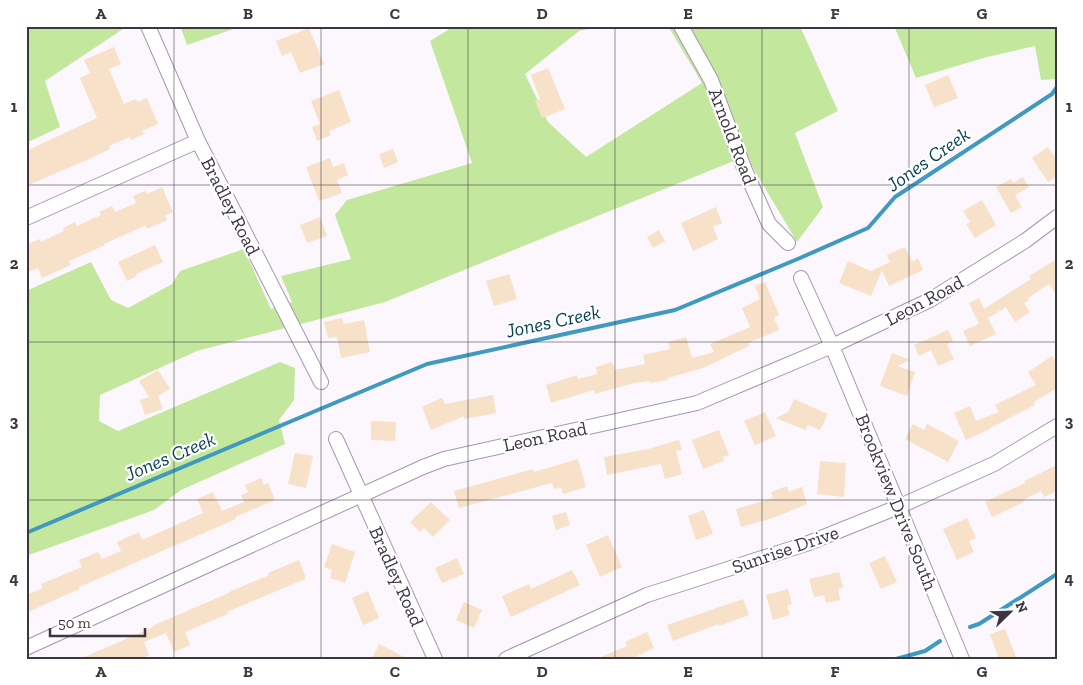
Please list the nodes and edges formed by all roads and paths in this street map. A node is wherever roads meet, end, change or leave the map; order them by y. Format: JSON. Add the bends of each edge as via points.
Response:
{"nodes":[{"id":1,"x":148,"y":26,"type":"edge"},
{"id":2,"x":681,"y":26,"type":"edge"},
{"id":3,"x":198,"y":141,"type":"junction"},
{"id":4,"x":1057,"y":217,"type":"edge"},
{"id":5,"x":26,"y":218,"type":"edge"},
{"id":6,"x":788,"y":243,"type":"dead end"},
{"id":7,"x":801,"y":278,"type":"dead end"},
{"id":8,"x":832,"y":346,"type":"junction"},
{"id":9,"x":321,"y":382,"type":"dead end"},
{"id":10,"x":1057,"y":426,"type":"edge"},
{"id":11,"x":336,"y":439,"type":"dead end"},
{"id":12,"x":360,"y":495,"type":"junction"},
{"id":13,"x":898,"y":507,"type":"junction"},
{"id":14,"x":26,"y":648,"type":"edge"},
{"id":15,"x":435,"y":659,"type":"edge"},
{"id":16,"x":506,"y":659,"type":"edge"},
{"id":17,"x":962,"y":659,"type":"edge"}],
"edges":[{"from":1,"to":3,"type":"street","name":"Bradley Road"},
{"from":2,"to":6,"type":"street","name":"Arnold Road","via":[[711,80],[768,224]]},
{"from":3,"to":5,"type":"street"},
{"from":3,"to":9,"type":"street","name":"Bradley Road"},
{"from":4,"to":8,"type":"street","name":"Leon Road","via":[[1025,241],[930,300]]},
{"from":7,"to":8,"type":"street"},
{"from":8,"to":12,"type":"street","name":"Leon Road","via":[[697,404],[444,458]]},
{"from":8,"to":13,"type":"street","name":"Brookview Drive South"},
{"from":10,"to":13,"type":"street","name":"Sunrise Drive","via":[[994,464]]},
{"from":11,"to":12,"type":"street","name":"Bradley Road"},
{"from":12,"to":14,"type":"street","name":"Leon Road"},
{"from":12,"to":15,"type":"street","name":"Bradley Road"},
{"from":13,"to":16,"type":"street","name":"Sunrise Drive","via":[[806,544],[647,595]]},
{"from":13,"to":17,"type":"street","name":"Brookview Drive South"}]}
